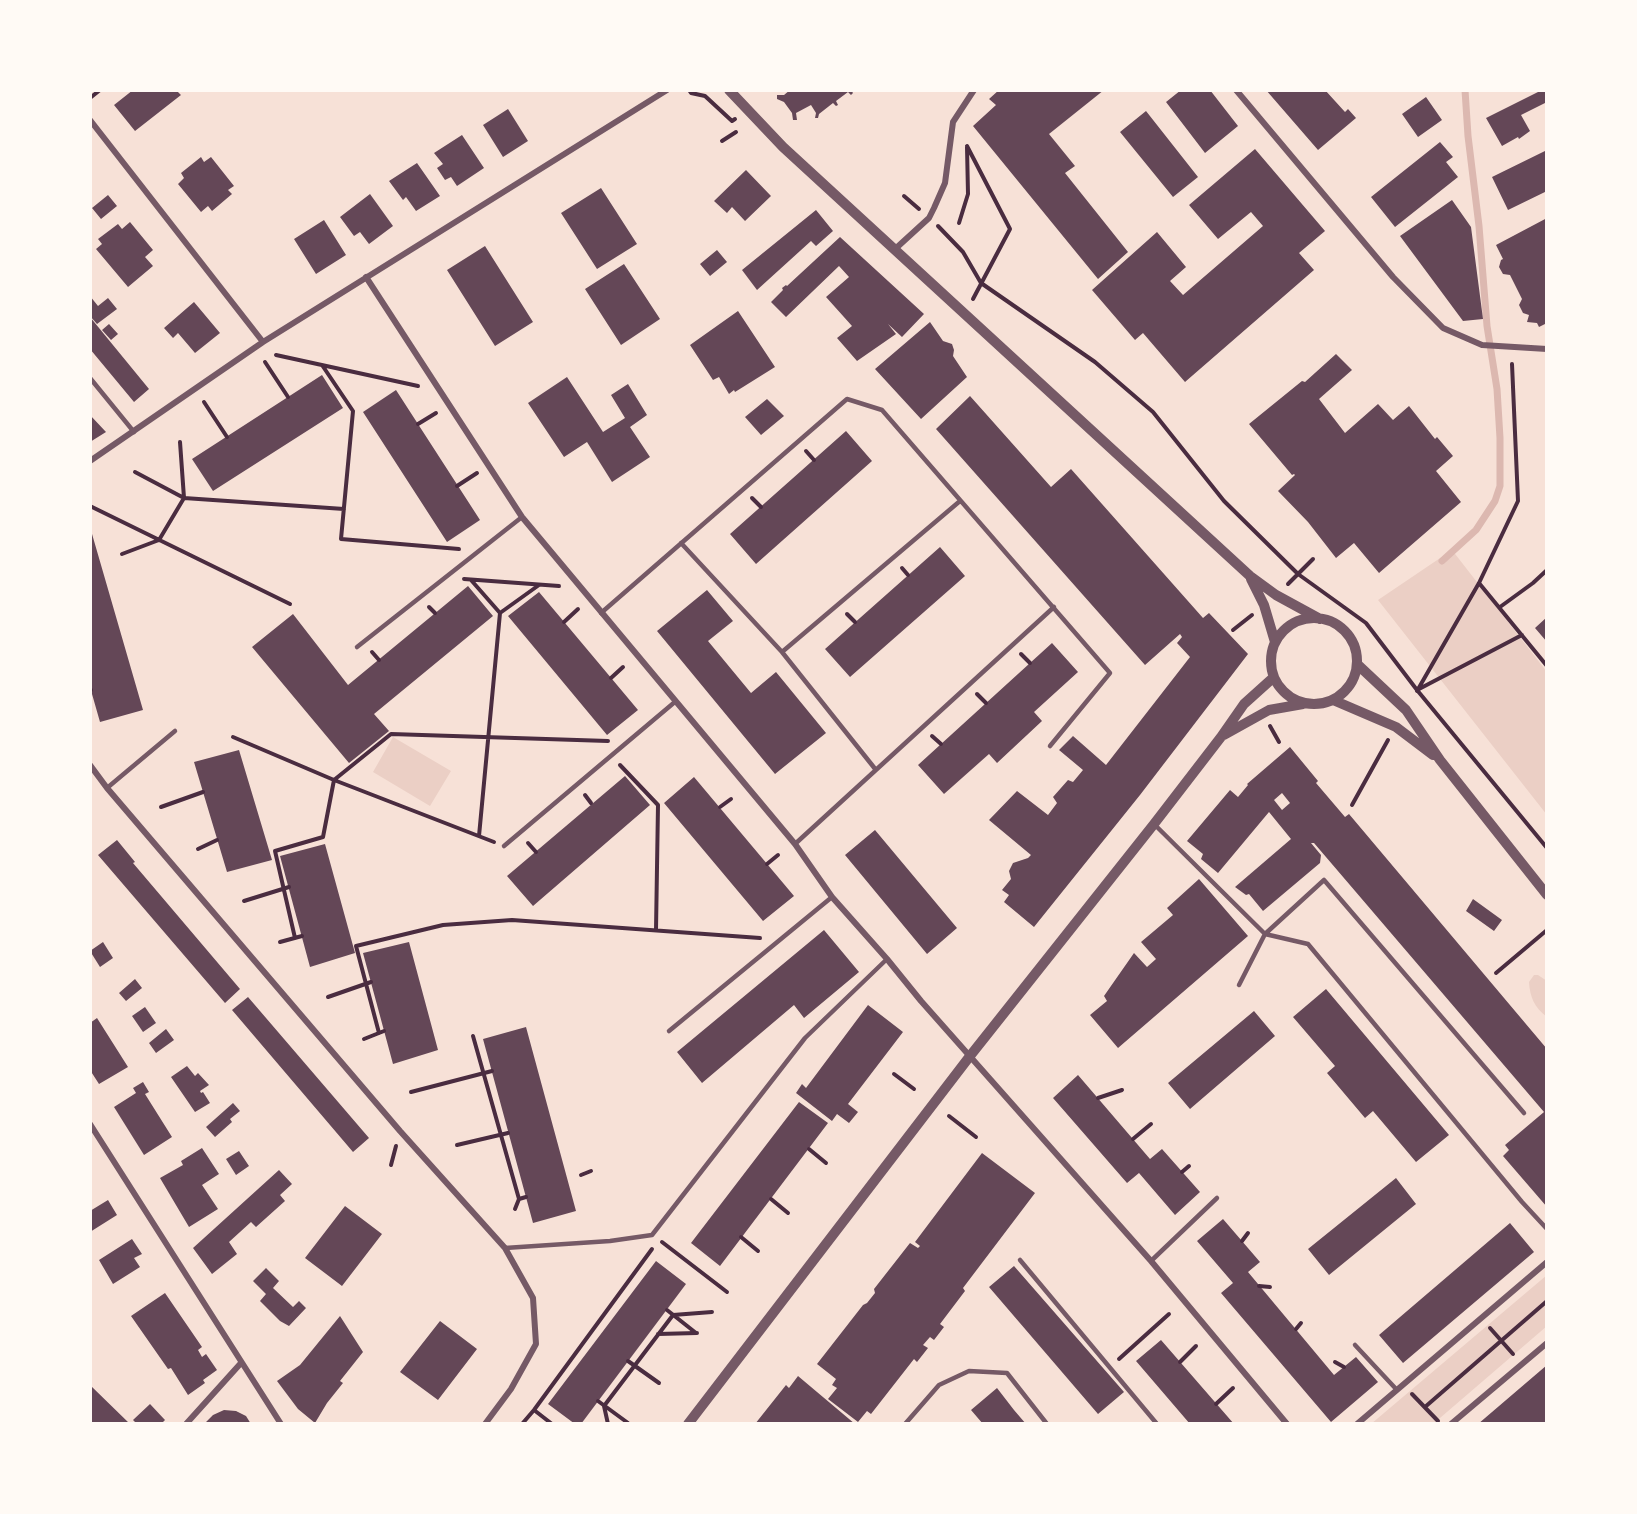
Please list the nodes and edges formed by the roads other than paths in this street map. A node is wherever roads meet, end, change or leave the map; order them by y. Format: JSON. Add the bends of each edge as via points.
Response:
{"nodes":[{"id":1,"x":667,"y":90,"type":"edge"},
{"id":2,"x":729,"y":90,"type":"edge"},
{"id":3,"x":974,"y":90,"type":"edge"},
{"id":4,"x":1236,"y":90,"type":"edge"},
{"id":5,"x":90,"y":120,"type":"edge"},
{"id":6,"x":894,"y":250,"type":"junction"},
{"id":7,"x":366,"y":277,"type":"junction"},
{"id":8,"x":263,"y":342,"type":"junction"},
{"id":9,"x":1547,"y":349,"type":"edge"},
{"id":10,"x":90,"y":378,"type":"edge"},
{"id":11,"x":134,"y":432,"type":"junction"},
{"id":12,"x":90,"y":461,"type":"edge"},
{"id":13,"x":960,"y":501,"type":"junction"},
{"id":14,"x":522,"y":517,"type":"junction"},
{"id":15,"x":681,"y":543,"type":"junction"},
{"id":16,"x":1250,"y":576,"type":"junction"},
{"id":17,"x":1054,"y":607,"type":"junction"},
{"id":18,"x":601,"y":613,"type":"junction"},
{"id":19,"x":1320,"y":619,"type":"junction"},
{"id":20,"x":1275,"y":642,"type":"junction"},
{"id":21,"x":357,"y":647,"type":"dead end"},
{"id":22,"x":782,"y":652,"type":"junction"},
{"id":23,"x":1357,"y":664,"type":"junction"},
{"id":24,"x":1274,"y":677,"type":"junction"},
{"id":25,"x":1333,"y":700,"type":"junction"},
{"id":26,"x":676,"y":701,"type":"junction"},
{"id":27,"x":1305,"y":704,"type":"junction"},
{"id":28,"x":175,"y":731,"type":"dead end"},
{"id":29,"x":1221,"y":737,"type":"junction"},
{"id":30,"x":1050,"y":746,"type":"dead end"},
{"id":31,"x":1440,"y":760,"type":"junction"},
{"id":32,"x":90,"y":765,"type":"edge"},
{"id":33,"x":876,"y":770,"type":"junction"},
{"id":34,"x":107,"y":788,"type":"junction"},
{"id":35,"x":1154,"y":824,"type":"junction"},
{"id":36,"x":795,"y":844,"type":"junction"},
{"id":37,"x":504,"y":846,"type":"road end"},
{"id":38,"x":1547,"y":896,"type":"edge"},
{"id":39,"x":832,"y":897,"type":"junction"},
{"id":40,"x":1264,"y":934,"type":"junction"},
{"id":41,"x":887,"y":959,"type":"junction"},
{"id":42,"x":1239,"y":985,"type":"dead end"},
{"id":43,"x":669,"y":1031,"type":"dead end"},
{"id":44,"x":970,"y":1056,"type":"junction"},
{"id":45,"x":1524,"y":1113,"type":"dead end"},
{"id":46,"x":90,"y":1124,"type":"edge"},
{"id":47,"x":1217,"y":1198,"type":"dead end"},
{"id":48,"x":1547,"y":1229,"type":"edge"},
{"id":49,"x":505,"y":1248,"type":"junction"},
{"id":50,"x":1020,"y":1260,"type":"dead end"},
{"id":51,"x":1151,"y":1261,"type":"junction"},
{"id":52,"x":1547,"y":1262,"type":"edge"},
{"id":53,"x":1547,"y":1343,"type":"edge"},
{"id":54,"x":1355,"y":1345,"type":"dead end"},
{"id":55,"x":242,"y":1363,"type":"junction"},
{"id":56,"x":1397,"y":1390,"type":"junction"},
{"id":57,"x":186,"y":1424,"type":"edge"},
{"id":58,"x":280,"y":1424,"type":"edge"},
{"id":59,"x":485,"y":1424,"type":"edge"},
{"id":60,"x":688,"y":1424,"type":"edge"},
{"id":61,"x":905,"y":1424,"type":"edge"},
{"id":62,"x":1047,"y":1424,"type":"edge"},
{"id":63,"x":1157,"y":1424,"type":"edge"},
{"id":64,"x":1287,"y":1424,"type":"edge"},
{"id":65,"x":1357,"y":1424,"type":"edge"},
{"id":66,"x":1450,"y":1424,"type":"edge"}],
"edges":[{"from":1,"to":7,"type":"street"},
{"from":2,"to":6,"type":"street","via":[[783,147]]},
{"from":3,"to":6,"type":"street","via":[[953,122],[945,183],[934,208],[929,218]]},
{"from":4,"to":9,"type":"street","via":[[1393,277],[1443,328],[1482,345]]},
{"from":5,"to":8,"type":"street"},
{"from":6,"to":16,"type":"street"},
{"from":7,"to":8,"type":"street"},
{"from":7,"to":14,"type":"street"},
{"from":8,"to":11,"type":"street"},
{"from":10,"to":11,"type":"lane"},
{"from":11,"to":12,"type":"street"},
{"from":13,"to":15,"type":"lane","via":[[882,410],[847,399]]},
{"from":13,"to":17,"type":"lane"},
{"from":13,"to":22,"type":"lane"},
{"from":14,"to":18,"type":"street"},
{"from":14,"to":21,"type":"lane"},
{"from":15,"to":18,"type":"lane"},
{"from":15,"to":22,"type":"lane"},
{"from":16,"to":19,"type":"street"},
{"from":16,"to":20,"type":"street"},
{"from":17,"to":30,"type":"lane","via":[[1110,674]]},
{"from":17,"to":33,"type":"lane"},
{"from":18,"to":26,"type":"street"},
{"from":19,"to":20,"type":"street","via":[[1294,623]]},
{"from":19,"to":23,"type":"street","via":[[1332,622],[1347,635],[1356,651]]},
{"from":20,"to":24,"type":"street","via":[[1271,666]]},
{"from":22,"to":33,"type":"lane"},
{"from":23,"to":25,"type":"street","via":[[1350,686]]},
{"from":23,"to":31,"type":"street","via":[[1406,710]]},
{"from":24,"to":27,"type":"street","via":[[1281,689]]},
{"from":24,"to":29,"type":"street","via":[[1244,704]]},
{"from":25,"to":27,"type":"street"},
{"from":25,"to":31,"type":"street","via":[[1396,727]]},
{"from":26,"to":36,"type":"street"},
{"from":26,"to":37,"type":"lane"},
{"from":27,"to":29,"type":"street","via":[[1269,710]]},
{"from":28,"to":34,"type":"lane"},
{"from":29,"to":35,"type":"street"},
{"from":31,"to":38,"type":"street"},
{"from":32,"to":34,"type":"street"},
{"from":33,"to":36,"type":"lane"},
{"from":34,"to":49,"type":"street"},
{"from":35,"to":40,"type":"lane"},
{"from":35,"to":44,"type":"street"},
{"from":36,"to":39,"type":"street"},
{"from":39,"to":41,"type":"street"},
{"from":39,"to":43,"type":"lane"},
{"from":40,"to":42,"type":"lane"},
{"from":40,"to":45,"type":"lane","via":[[1324,880]]},
{"from":40,"to":48,"type":"lane","via":[[1308,944]]},
{"from":41,"to":44,"type":"street"},
{"from":41,"to":49,"type":"lane","via":[[805,1038],[651,1235]]},
{"from":44,"to":51,"type":"street"},
{"from":44,"to":60,"type":"street"},
{"from":46,"to":55,"type":"street"},
{"from":47,"to":51,"type":"lane"},
{"from":49,"to":59,"type":"street","via":[[533,1298],[536,1344],[511,1389]]},
{"from":50,"to":63,"type":"lane"},
{"from":51,"to":64,"type":"street"},
{"from":52,"to":56,"type":"street"},
{"from":53,"to":66,"type":"street"},
{"from":54,"to":56,"type":"lane"},
{"from":55,"to":57,"type":"street"},
{"from":55,"to":58,"type":"street"},
{"from":56,"to":65,"type":"street"},
{"from":61,"to":62,"type":"lane","via":[[939,1385],[969,1371],[1006,1373]]}]}
